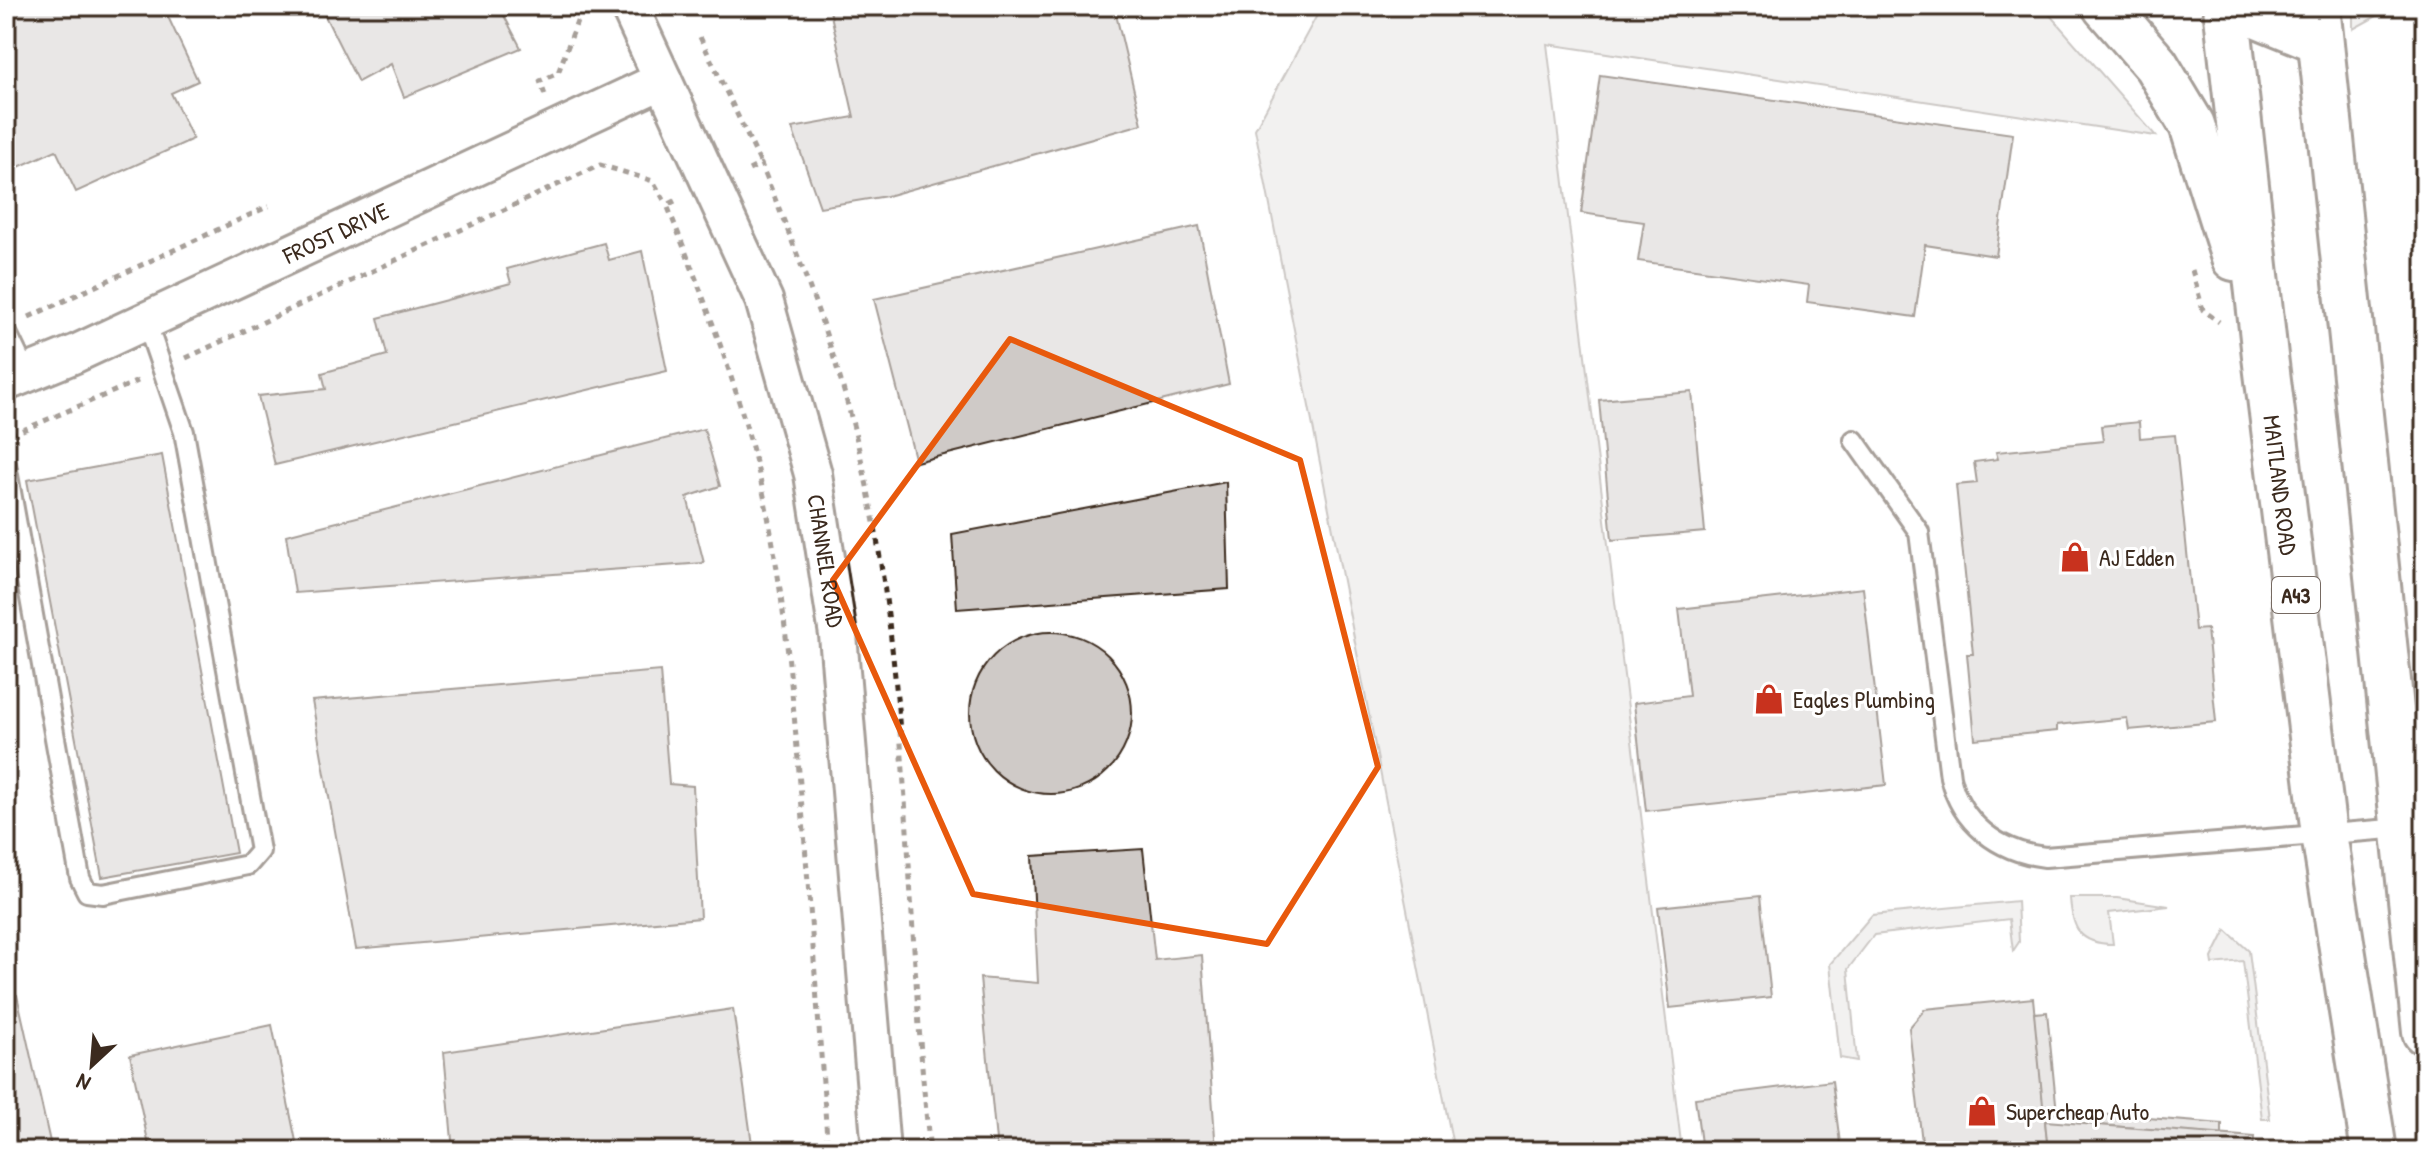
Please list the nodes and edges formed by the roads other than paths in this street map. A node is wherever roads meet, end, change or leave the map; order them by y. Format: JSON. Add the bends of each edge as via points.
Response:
{"nodes":[{"id":1,"x":629,"y":6,"type":"edge"},
{"id":2,"x":2105,"y":6,"type":"edge"},
{"id":3,"x":2226,"y":6,"type":"edge"},
{"id":4,"x":2236,"y":6,"type":"edge"},
{"id":5,"x":2318,"y":23,"type":"edge"},
{"id":6,"x":663,"y":80,"type":"junction"},
{"id":7,"x":146,"y":321,"type":"junction"},
{"id":8,"x":13,"y":326,"type":"edge"},
{"id":9,"x":2265,"y":356,"type":"junction"},
{"id":10,"x":17,"y":378,"type":"edge"},
{"id":11,"x":1854,"y":440,"type":"dead end"},
{"id":12,"x":6,"y":464,"type":"edge"},
{"id":13,"x":2404,"y":827,"type":"junction"},
{"id":14,"x":2324,"y":834,"type":"junction"},
{"id":15,"x":2425,"y":1032,"type":"edge"},
{"id":16,"x":881,"y":1151,"type":"edge"},
{"id":17,"x":2374,"y":1151,"type":"edge"}],
"edges":[{"from":1,"to":6,"type":"street","name":"CHANNEL ROAD"},
{"from":2,"to":9,"type":"highway","number":"A43","via":[[2156,65],[2192,125]]},
{"from":3,"to":9,"type":"highway","name":"MAITLAND ROAD","number":"A43"},
{"from":4,"to":5,"type":"highway"},
{"from":5,"to":13,"type":"highway"},
{"from":6,"to":7,"type":"street","name":"FROST DRIVE"},
{"from":6,"to":16,"type":"street","name":"CHANNEL ROAD","via":[[764,300],[813,474],[838,635]]},
{"from":7,"to":10,"type":"street","name":"FROST DRIVE"},
{"from":7,"to":12,"type":"lane","via":[[184,432],[260,851],[248,865],[103,894],[87,892],[80,878]]},
{"from":8,"to":10,"type":"lane"},
{"from":9,"to":14,"type":"highway","name":"MAITLAND ROAD","number":"A43"},
{"from":11,"to":14,"type":"lane","via":[[1919,532],[1950,777],[1963,810],[1987,836],[2010,849],[2045,857]]},
{"from":13,"to":14,"type":"lane"},
{"from":13,"to":15,"type":"highway"},
{"from":14,"to":17,"type":"highway","name":"MAITLAND ROAD","number":"A43"}]}
